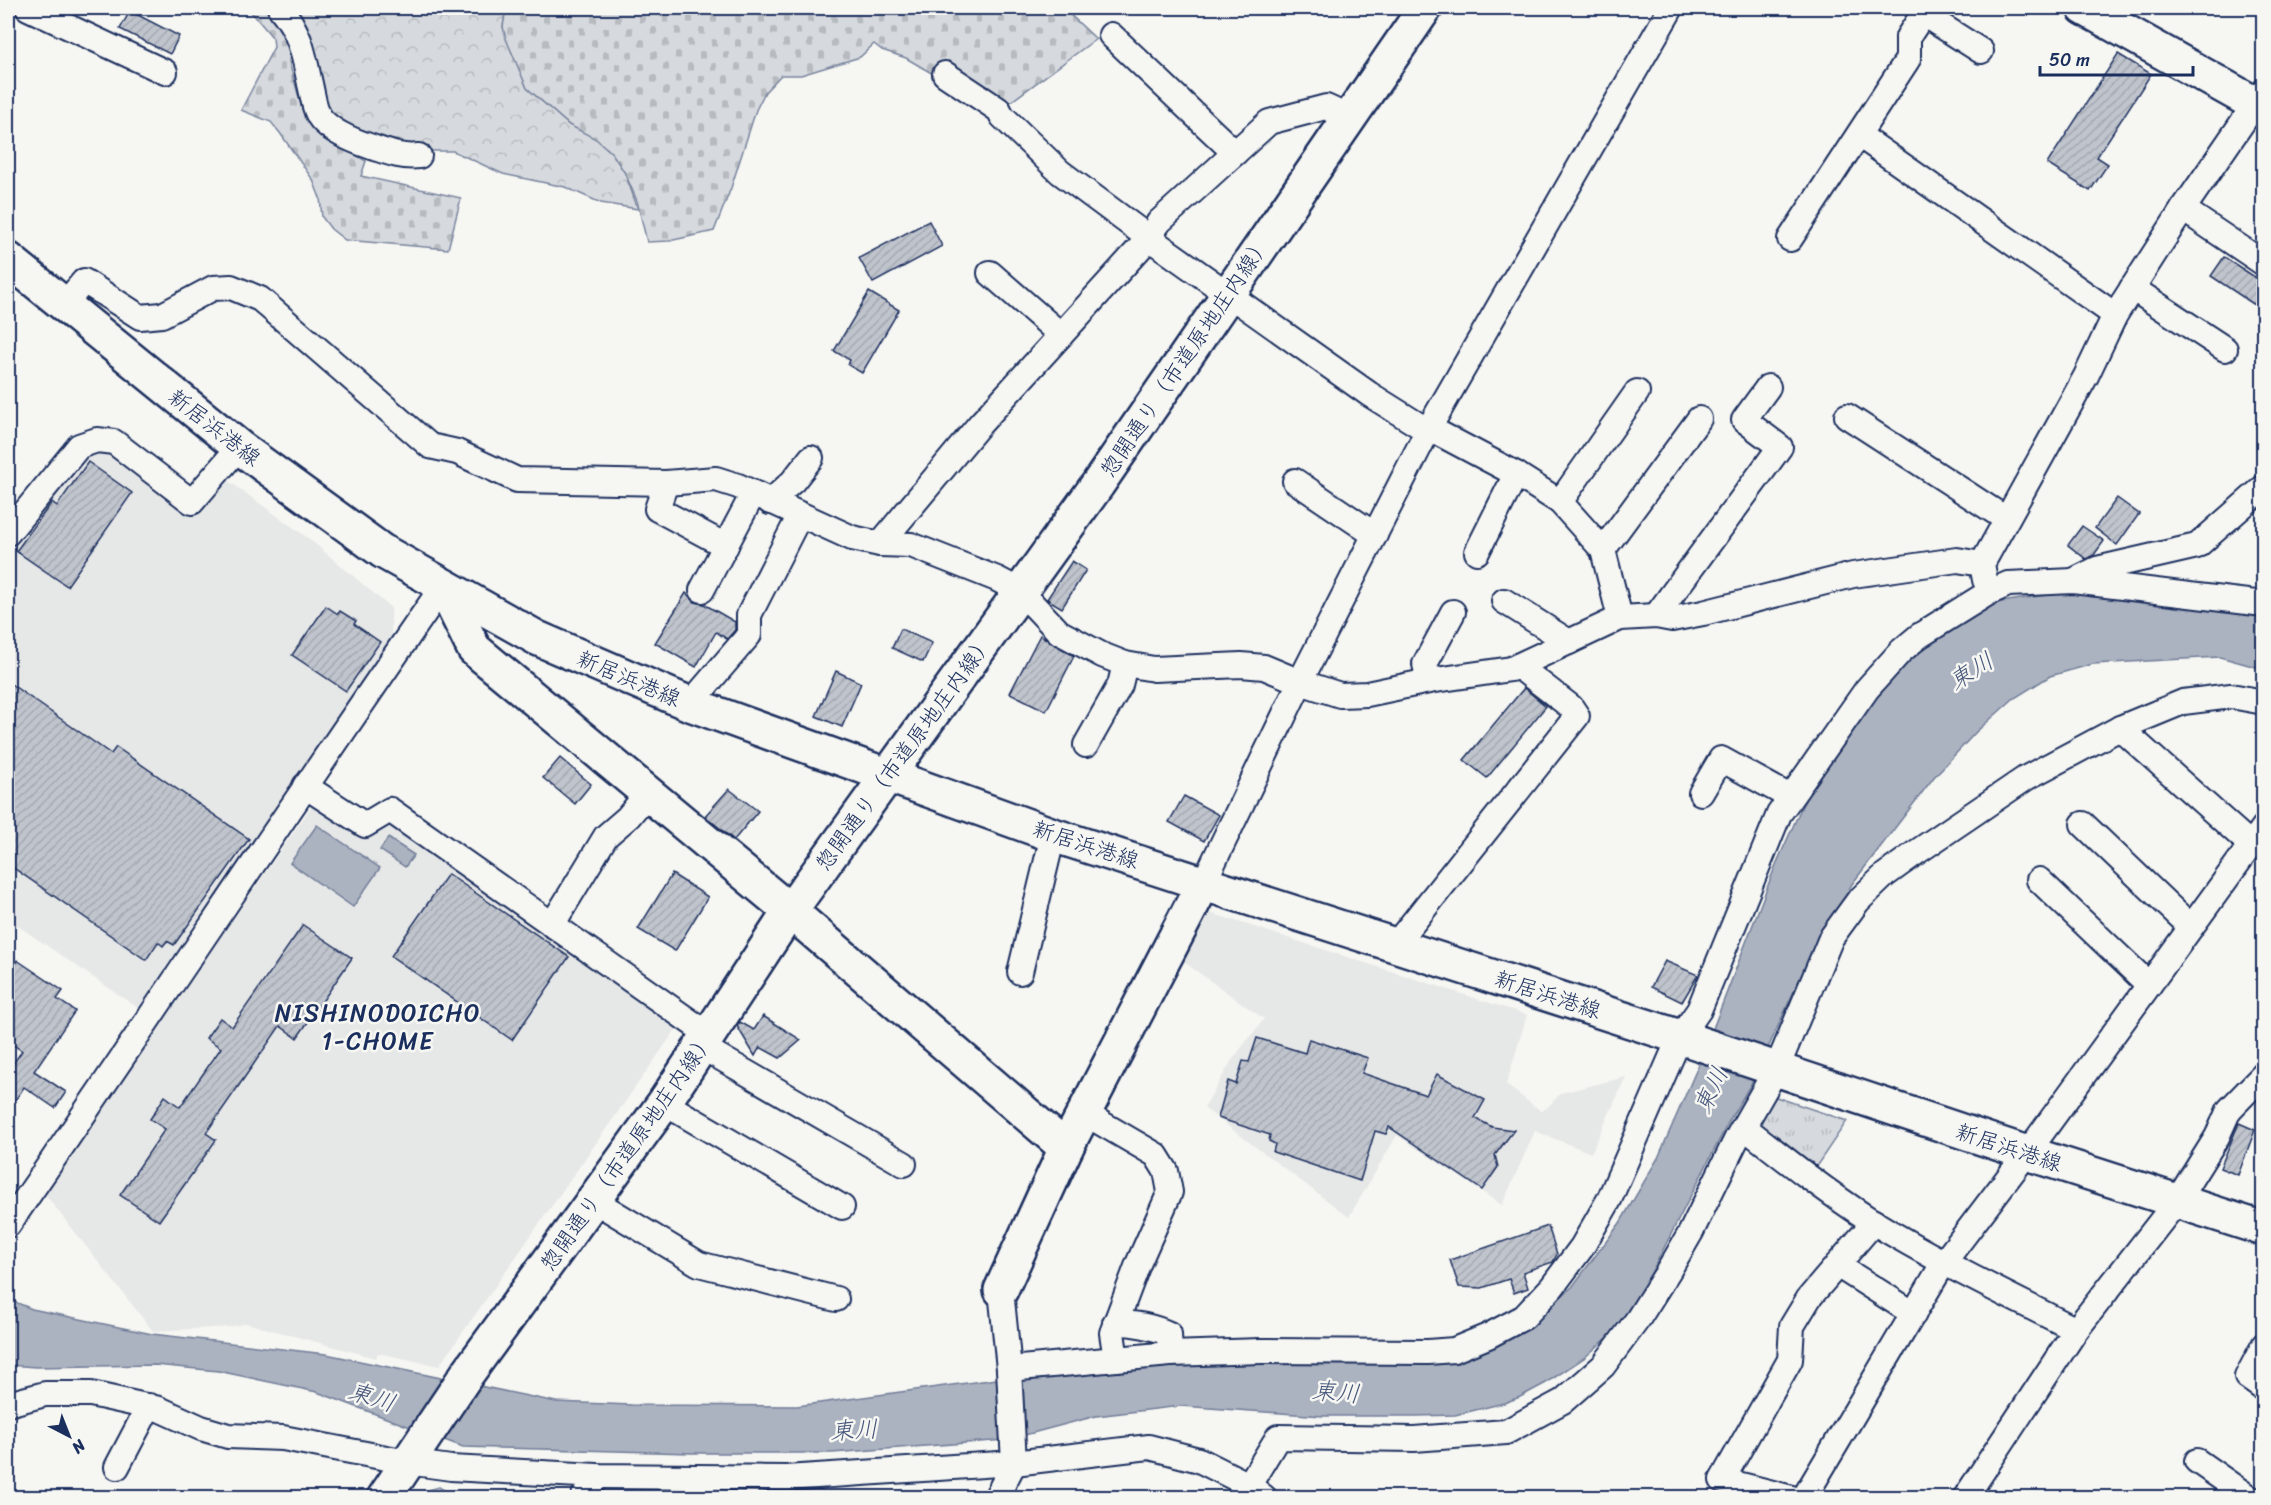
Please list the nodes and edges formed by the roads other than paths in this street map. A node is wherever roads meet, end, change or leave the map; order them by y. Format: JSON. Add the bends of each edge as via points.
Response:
{"nodes":[{"id":1,"x":28,"y":8,"type":"edge"},
{"id":2,"x":280,"y":8,"type":"edge"},
{"id":3,"x":1425,"y":8,"type":"edge"},
{"id":4,"x":1671,"y":8,"type":"edge"},
{"id":5,"x":2084,"y":8,"type":"edge"},
{"id":6,"x":1925,"y":11,"type":"edge"},
{"id":7,"x":1111,"y":35,"type":"dead end"},
{"id":8,"x":1981,"y":51,"type":"dead end"},
{"id":9,"x":165,"y":72,"type":"dead end"},
{"id":10,"x":945,"y":74,"type":"dead end"},
{"id":11,"x":2260,"y":101,"type":"edge"},
{"id":12,"x":1348,"y":117,"type":"junction"},
{"id":13,"x":1859,"y":135,"type":"junction"},
{"id":14,"x":1235,"y":153,"type":"junction"},
{"id":15,"x":418,"y":156,"type":"dead end"},
{"id":16,"x":2183,"y":209,"type":"junction"},
{"id":17,"x":1149,"y":238,"type":"junction"},
{"id":18,"x":1790,"y":240,"type":"dead end"},
{"id":19,"x":8,"y":259,"type":"edge"},
{"id":20,"x":2263,"y":262,"type":"edge"},
{"id":21,"x":990,"y":273,"type":"dead end"},
{"id":22,"x":2132,"y":288,"type":"junction"},
{"id":23,"x":1227,"y":294,"type":"junction"},
{"id":24,"x":64,"y":305,"type":"junction"},
{"id":25,"x":2115,"y":315,"type":"junction"},
{"id":26,"x":1061,"y":335,"type":"junction"},
{"id":27,"x":2225,"y":349,"type":"dead end"},
{"id":28,"x":1768,"y":387,"type":"dead end"},
{"id":29,"x":1637,"y":392,"type":"dead end"},
{"id":30,"x":1847,"y":416,"type":"dead end"},
{"id":31,"x":1699,"y":419,"type":"dead end"},
{"id":32,"x":1429,"y":428,"type":"junction"},
{"id":33,"x":239,"y":447,"type":"junction"},
{"id":34,"x":811,"y":458,"type":"dead end"},
{"id":35,"x":1516,"y":474,"type":"junction"},
{"id":36,"x":1295,"y":481,"type":"dead end"},
{"id":37,"x":666,"y":483,"type":"junction"},
{"id":38,"x":2264,"y":486,"type":"edge"},
{"id":39,"x":762,"y":498,"type":"junction"},
{"id":40,"x":1560,"y":502,"type":"junction"},
{"id":41,"x":800,"y":516,"type":"junction"},
{"id":42,"x":2006,"y":519,"type":"junction"},
{"id":43,"x":8,"y":533,"type":"edge"},
{"id":44,"x":1375,"y":535,"type":"junction"},
{"id":45,"x":880,"y":544,"type":"junction"},
{"id":46,"x":726,"y":546,"type":"junction"},
{"id":47,"x":1603,"y":550,"type":"junction"},
{"id":48,"x":1477,"y":552,"type":"dead end"},
{"id":49,"x":1982,"y":564,"type":"junction"},
{"id":50,"x":2073,"y":581,"type":"junction"},
{"id":51,"x":443,"y":586,"type":"junction"},
{"id":52,"x":702,"y":590,"type":"dead end"},
{"id":53,"x":1020,"y":591,"type":"junction"},
{"id":54,"x":1988,"y":593,"type":"junction"},
{"id":55,"x":1504,"y":601,"type":"dead end"},
{"id":56,"x":2264,"y":604,"type":"edge"},
{"id":57,"x":1453,"y":612,"type":"dead end"},
{"id":58,"x":1656,"y":616,"type":"junction"},
{"id":59,"x":1620,"y":618,"type":"junction"},
{"id":60,"x":1569,"y":642,"type":"junction"},
{"id":61,"x":1125,"y":664,"type":"junction"},
{"id":62,"x":1518,"y":666,"type":"junction"},
{"id":63,"x":1429,"y":681,"type":"junction"},
{"id":64,"x":1300,"y":682,"type":"junction"},
{"id":65,"x":2264,"y":702,"type":"edge"},
{"id":66,"x":690,"y":704,"type":"junction"},
{"id":67,"x":2120,"y":728,"type":"junction"},
{"id":68,"x":1086,"y":745,"type":"dead end"},
{"id":69,"x":889,"y":774,"type":"junction"},
{"id":70,"x":305,"y":786,"type":"junction"},
{"id":71,"x":1701,"y":793,"type":"dead end"},
{"id":72,"x":647,"y":794,"type":"junction"},
{"id":73,"x":1790,"y":797,"type":"junction"},
{"id":74,"x":2083,"y":824,"type":"dead end"},
{"id":75,"x":1053,"y":835,"type":"junction"},
{"id":76,"x":2257,"y":836,"type":"edge"},
{"id":77,"x":2039,"y":880,"type":"dead end"},
{"id":78,"x":1204,"y":882,"type":"junction"},
{"id":79,"x":790,"y":911,"type":"junction"},
{"id":80,"x":552,"y":925,"type":"junction"},
{"id":81,"x":2191,"y":927,"type":"junction"},
{"id":82,"x":1396,"y":944,"type":"junction"},
{"id":83,"x":1020,"y":972,"type":"dead end"},
{"id":84,"x":2149,"y":985,"type":"junction"},
{"id":85,"x":1684,"y":1038,"type":"junction"},
{"id":86,"x":706,"y":1041,"type":"junction"},
{"id":87,"x":1775,"y":1068,"type":"junction"},
{"id":88,"x":2264,"y":1074,"type":"edge"},
{"id":89,"x":664,"y":1103,"type":"junction"},
{"id":90,"x":1084,"y":1113,"type":"junction"},
{"id":91,"x":1744,"y":1127,"type":"junction"},
{"id":92,"x":1066,"y":1148,"type":"junction"},
{"id":93,"x":2027,"y":1153,"type":"junction"},
{"id":94,"x":904,"y":1164,"type":"dead end"},
{"id":95,"x":594,"y":1200,"type":"junction"},
{"id":96,"x":2177,"y":1201,"type":"junction"},
{"id":97,"x":842,"y":1207,"type":"dead end"},
{"id":98,"x":1874,"y":1222,"type":"junction"},
{"id":99,"x":8,"y":1225,"type":"edge"},
{"id":100,"x":2264,"y":1229,"type":"edge"},
{"id":101,"x":1944,"y":1262,"type":"junction"},
{"id":102,"x":1837,"y":1265,"type":"junction"},
{"id":103,"x":1001,"y":1290,"type":"joint"},
{"id":104,"x":836,"y":1299,"type":"dead end"},
{"id":105,"x":1914,"y":1314,"type":"junction"},
{"id":106,"x":1115,"y":1323,"type":"junction"},
{"id":107,"x":2076,"y":1330,"type":"junction"},
{"id":108,"x":2264,"y":1345,"type":"edge"},
{"id":109,"x":1170,"y":1354,"type":"junction"},
{"id":110,"x":1116,"y":1359,"type":"junction"},
{"id":111,"x":1009,"y":1372,"type":"junction"},
{"id":112,"x":2264,"y":1389,"type":"edge"},
{"id":113,"x":8,"y":1404,"type":"edge"},
{"id":114,"x":149,"y":1406,"type":"junction"},
{"id":115,"x":412,"y":1455,"type":"junction"},
{"id":116,"x":1014,"y":1455,"type":"junction"},
{"id":117,"x":2197,"y":1461,"type":"dead end"},
{"id":118,"x":117,"y":1467,"type":"dead end"},
{"id":119,"x":597,"y":1476,"type":"junction"},
{"id":120,"x":1257,"y":1491,"type":"edge"},
{"id":121,"x":384,"y":1497,"type":"edge"},
{"id":122,"x":583,"y":1497,"type":"edge"},
{"id":123,"x":996,"y":1497,"type":"edge"},
{"id":124,"x":1792,"y":1497,"type":"edge"},
{"id":125,"x":1804,"y":1497,"type":"edge"},
{"id":126,"x":1965,"y":1497,"type":"edge"},
{"id":127,"x":2250,"y":1497,"type":"edge"}],
"edges":[{"from":1,"to":9,"type":"street"},
{"from":2,"to":15,"type":"street","via":[[295,27],[317,112],[323,121],[363,144],[403,157]]},
{"from":3,"to":12,"type":"street","name":"惣開通り（市道原地庄内線）"},
{"from":4,"to":32,"type":"street"},
{"from":5,"to":11,"type":"street"},
{"from":6,"to":8,"type":"street"},
{"from":6,"to":13,"type":"street","via":[[1908,37],[1908,59]]},
{"from":7,"to":14,"type":"street"},
{"from":10,"to":17,"type":"street","via":[[999,110],[1060,172]]},
{"from":11,"to":16,"type":"street"},
{"from":12,"to":14,"type":"street","via":[[1326,107],[1269,122]]},
{"from":12,"to":23,"type":"street","name":"惣開通り（市道原地庄内線）"},
{"from":13,"to":18,"type":"street"},
{"from":13,"to":25,"type":"street"},
{"from":14,"to":17,"type":"street","via":[[1159,222]]},
{"from":16,"to":20,"type":"street"},
{"from":16,"to":22,"type":"street"},
{"from":17,"to":23,"type":"street"},
{"from":17,"to":26,"type":"street"},
{"from":19,"to":24,"type":"street","name":"新居浜港線"},
{"from":21,"to":26,"type":"street"},
{"from":22,"to":25,"type":"street"},
{"from":22,"to":27,"type":"street"},
{"from":23,"to":32,"type":"street","via":[[1369,394]]},
{"from":23,"to":53,"type":"street","name":"惣開通り（市道原地庄内線）"},
{"from":24,"to":33,"type":"street","name":"新居浜港線"},
{"from":24,"to":37,"type":"street","via":[[84,281],[140,317],[162,315],[213,288],[231,287],[260,299],[430,446],[457,452],[517,480]]},
{"from":25,"to":42,"type":"street","via":[[2086,376]]},
{"from":26,"to":45,"type":"street"},
{"from":28,"to":58,"type":"street","via":[[1744,420],[1779,447]]},
{"from":29,"to":40,"type":"street"},
{"from":30,"to":42,"type":"street"},
{"from":31,"to":47,"type":"street"},
{"from":32,"to":35,"type":"street"},
{"from":32,"to":44,"type":"street"},
{"from":33,"to":43,"type":"street","via":[[192,502],[114,442],[97,440],[79,446]]},
{"from":33,"to":51,"type":"street","name":"新居浜港線","via":[[382,551]]},
{"from":34,"to":39,"type":"street","via":[[793,481]]},
{"from":35,"to":40,"type":"street"},
{"from":35,"to":48,"type":"street"},
{"from":36,"to":44,"type":"street"},
{"from":37,"to":39,"type":"street","via":[[716,479]]},
{"from":37,"to":46,"type":"street","via":[[657,509]]},
{"from":38,"to":50,"type":"street","via":[[2197,546],[2097,569]]},
{"from":39,"to":41,"type":"street"},
{"from":39,"to":46,"type":"street"},
{"from":40,"to":47,"type":"street"},
{"from":41,"to":45,"type":"street","via":[[852,538]]},
{"from":41,"to":66,"type":"street","via":[[749,615],[749,635]]},
{"from":42,"to":49,"type":"street"},
{"from":44,"to":64,"type":"street"},
{"from":45,"to":53,"type":"street","via":[[911,545]]},
{"from":46,"to":52,"type":"street"},
{"from":47,"to":59,"type":"street"},
{"from":49,"to":54,"type":"street"},
{"from":49,"to":58,"type":"street","via":[[1957,560],[1853,575],[1703,613],[1672,619]]},
{"from":50,"to":54,"type":"street","via":[[2008,584]]},
{"from":50,"to":56,"type":"street"},
{"from":51,"to":66,"type":"street","name":"新居浜港線","via":[[537,638]]},
{"from":51,"to":70,"type":"street"},
{"from":51,"to":72,"type":"street","via":[[474,648]]},
{"from":53,"to":61,"type":"street","via":[[1059,632]]},
{"from":53,"to":69,"type":"street","name":"惣開通り（市道原地庄内線）"},
{"from":54,"to":73,"type":"street","via":[[1938,622],[1901,651],[1867,689]]},
{"from":55,"to":60,"type":"street"},
{"from":57,"to":63,"type":"street","via":[[1425,664]]},
{"from":58,"to":59,"type":"street"},
{"from":59,"to":60,"type":"street"},
{"from":60,"to":62,"type":"street"},
{"from":61,"to":64,"type":"street","via":[[1154,669],[1264,666]]},
{"from":61,"to":68,"type":"street","via":[[1120,685]]},
{"from":62,"to":63,"type":"street"},
{"from":62,"to":82,"type":"street","via":[[1577,716]]},
{"from":63,"to":64,"type":"street","via":[[1367,694],[1340,695]]},
{"from":64,"to":78,"type":"street"},
{"from":65,"to":67,"type":"street","via":[[2231,696],[2183,702]]},
{"from":66,"to":69,"type":"street","name":"新居浜港線"},
{"from":67,"to":76,"type":"street"},
{"from":67,"to":87,"type":"street","via":[[2026,778],[1885,875],[1831,938]]},
{"from":69,"to":75,"type":"street","name":"新居浜港線"},
{"from":69,"to":79,"type":"street","name":"惣開通り（市道原地庄内線）"},
{"from":70,"to":80,"type":"street","via":[[365,825],[390,810]]},
{"from":70,"to":99,"type":"street"},
{"from":71,"to":73,"type":"street","via":[[1721,759]]},
{"from":72,"to":79,"type":"street"},
{"from":72,"to":80,"type":"street","via":[[606,836]]},
{"from":73,"to":85,"type":"street","via":[[1779,813]]},
{"from":74,"to":81,"type":"street"},
{"from":75,"to":78,"type":"street","name":"新居浜港線"},
{"from":75,"to":83,"type":"street"},
{"from":76,"to":81,"type":"street"},
{"from":77,"to":84,"type":"street"},
{"from":78,"to":82,"type":"street","name":"新居浜港線"},
{"from":78,"to":90,"type":"street"},
{"from":79,"to":86,"type":"street","name":"惣開通り（市道原地庄内線）"},
{"from":79,"to":92,"type":"street"},
{"from":80,"to":86,"type":"street"},
{"from":81,"to":84,"type":"street"},
{"from":82,"to":85,"type":"street","name":"新居浜港線"},
{"from":84,"to":93,"type":"street"},
{"from":85,"to":87,"type":"street","name":"新居浜港線"},
{"from":85,"to":109,"type":"street","via":[[1609,1200],[1582,1247],[1524,1317],[1454,1350]]},
{"from":86,"to":89,"type":"street","name":"惣開通り（市道原地庄内線）"},
{"from":86,"to":94,"type":"street"},
{"from":87,"to":91,"type":"street"},
{"from":87,"to":93,"type":"street","name":"新居浜港線"},
{"from":88,"to":96,"type":"street","via":[[2229,1110]]},
{"from":89,"to":95,"type":"street","name":"惣開通り（市道原地庄内線）"},
{"from":89,"to":97,"type":"street"},
{"from":90,"to":92,"type":"street"},
{"from":90,"to":106,"type":"street","via":[[1156,1155],[1166,1171],[1170,1191]]},
{"from":91,"to":98,"type":"street","via":[[1809,1179]]},
{"from":91,"to":120,"type":"street","via":[[1691,1232],[1638,1319],[1603,1366],[1563,1401],[1506,1432],[1414,1438],[1278,1437]]},
{"from":92,"to":103,"type":"street"},
{"from":93,"to":96,"type":"street","name":"新居浜港線"},
{"from":93,"to":101,"type":"street"},
{"from":95,"to":104,"type":"street","via":[[699,1264]]},
{"from":95,"to":115,"type":"street","name":"惣開通り（市道原地庄内線）"},
{"from":96,"to":100,"type":"street","name":"新居浜港線"},
{"from":96,"to":107,"type":"street"},
{"from":98,"to":101,"type":"street"},
{"from":98,"to":102,"type":"street"},
{"from":101,"to":105,"type":"street"},
{"from":101,"to":107,"type":"street"},
{"from":102,"to":105,"type":"street"},
{"from":102,"to":124,"type":"street","via":[[1792,1326],[1790,1360],[1722,1480]]},
{"from":103,"to":111,"type":"street"},
{"from":105,"to":125,"type":"street"},
{"from":106,"to":109,"type":"street","via":[[1156,1328],[1169,1334]]},
{"from":106,"to":110,"type":"street","via":[[1112,1333]]},
{"from":107,"to":126,"type":"street"},
{"from":108,"to":112,"type":"street","via":[[2247,1377]]},
{"from":109,"to":110,"type":"street"},
{"from":110,"to":111,"type":"street"},
{"from":111,"to":116,"type":"street"},
{"from":113,"to":114,"type":"street","via":[[45,1394],[91,1394]]},
{"from":114,"to":115,"type":"street","via":[[228,1436],[283,1438]]},
{"from":114,"to":118,"type":"street"},
{"from":115,"to":119,"type":"street","via":[[451,1468]]},
{"from":115,"to":121,"type":"street","name":"惣開通り（市道原地庄内線）"},
{"from":116,"to":119,"type":"street","via":[[786,1478]]},
{"from":116,"to":120,"type":"street","via":[[1149,1447],[1199,1460]]},
{"from":116,"to":123,"type":"street"},
{"from":117,"to":127,"type":"street"},
{"from":119,"to":122,"type":"street"}]}
